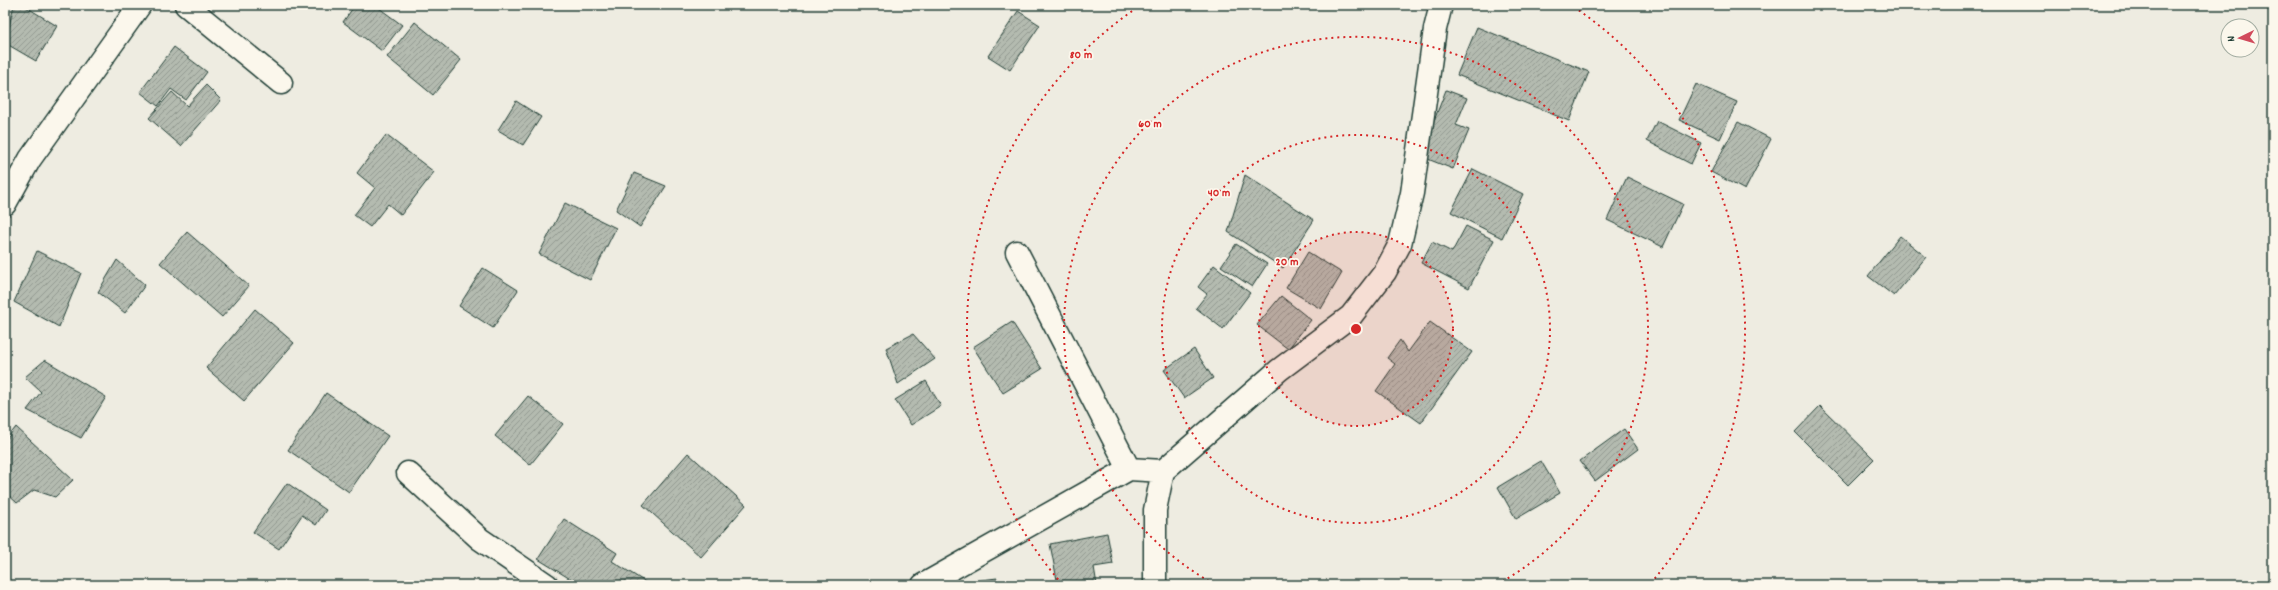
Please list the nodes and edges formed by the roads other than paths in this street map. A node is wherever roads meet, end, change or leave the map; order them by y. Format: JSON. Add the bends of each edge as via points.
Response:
{"nodes":[{"id":1,"x":140,"y":5,"type":"edge"},
{"id":2,"x":186,"y":5,"type":"edge"},
{"id":3,"x":1441,"y":5,"type":"edge"},
{"id":4,"x":281,"y":83,"type":"dead end"},
{"id":5,"x":5,"y":204,"type":"edge"},
{"id":6,"x":1017,"y":252,"type":"dead end"},
{"id":7,"x":1129,"y":469,"type":"junction"},
{"id":8,"x":1163,"y":471,"type":"junction"},
{"id":9,"x":408,"y":473,"type":"dead end"},
{"id":10,"x":547,"y":585,"type":"edge"},
{"id":11,"x":923,"y":585,"type":"edge"},
{"id":12,"x":1155,"y":585,"type":"edge"}],
"edges":[{"from":1,"to":5,"type":"street","via":[[30,159]]},
{"from":2,"to":4,"type":"street"},
{"from":3,"to":8,"type":"street","via":[[1412,193],[1400,244],[1386,272],[1351,316],[1279,370]]},
{"from":6,"to":7,"type":"street"},
{"from":7,"to":8,"type":"street"},
{"from":7,"to":11,"type":"street"},
{"from":8,"to":12,"type":"street","via":[[1155,510]]},
{"from":9,"to":10,"type":"street","via":[[480,539]]}]}
